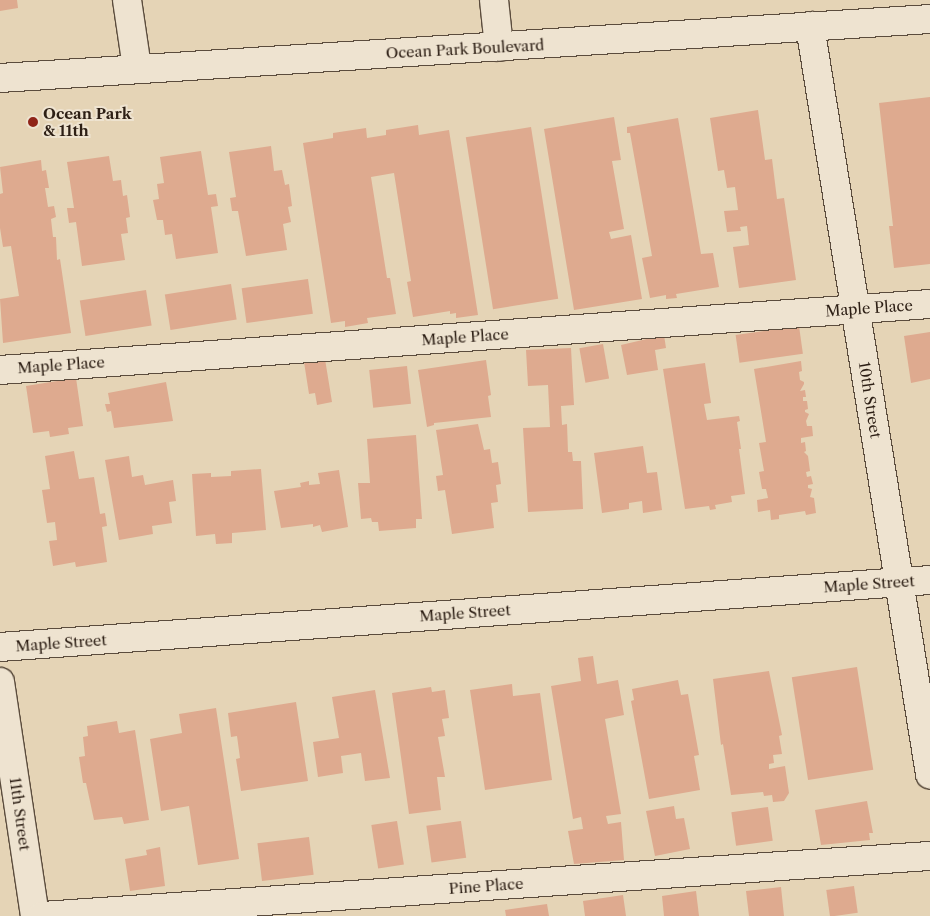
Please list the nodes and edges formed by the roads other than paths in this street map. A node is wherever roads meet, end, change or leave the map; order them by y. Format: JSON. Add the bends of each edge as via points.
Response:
{"nodes":[{"id":1,"x":126,"y":0,"type":"edge"},
{"id":2,"x":494,"y":0,"type":"edge"},
{"id":3,"x":930,"y":19,"type":"edge"},
{"id":4,"x":810,"y":26,"type":"junction"},
{"id":5,"x":499,"y":47,"type":"junction"},
{"id":6,"x":137,"y":68,"type":"junction"},
{"id":7,"x":0,"y":78,"type":"edge"},
{"id":8,"x":930,"y":304,"type":"edge"},
{"id":9,"x":855,"y":309,"type":"junction"},
{"id":10,"x":0,"y":370,"type":"edge"},
{"id":11,"x":930,"y":580,"type":"edge"},
{"id":12,"x":899,"y":582,"type":"junction"},
{"id":13,"x":0,"y":647,"type":"edge"},
{"id":14,"x":0,"y":682,"type":"edge"},
{"id":15,"x":930,"y":774,"type":"edge"},
{"id":16,"x":930,"y":856,"type":"edge"},
{"id":17,"x":35,"y":916,"type":"edge"},
{"id":18,"x":42,"y":916,"type":"edge"}],
"edges":[{"from":1,"to":6,"type":"street"},
{"from":2,"to":5,"type":"street"},
{"from":3,"to":4,"type":"street","name":"Ocean Park Boulevard"},
{"from":4,"to":5,"type":"street","name":"Ocean Park Boulevard"},
{"from":4,"to":9,"type":"street","name":"10th Street"},
{"from":5,"to":6,"type":"street","name":"Ocean Park Boulevard"},
{"from":6,"to":7,"type":"street","name":"Ocean Park Boulevard"},
{"from":8,"to":9,"type":"street","name":"Maple Place"},
{"from":9,"to":10,"type":"street","name":"Maple Place"},
{"from":9,"to":12,"type":"street","name":"10th Street"},
{"from":11,"to":12,"type":"street","name":"Maple Street"},
{"from":12,"to":13,"type":"street","name":"Maple Street"},
{"from":12,"to":15,"type":"street","name":"10th Street"},
{"from":14,"to":17,"type":"street","name":"11th Street"},
{"from":16,"to":18,"type":"street","name":"Pine Place"}]}
